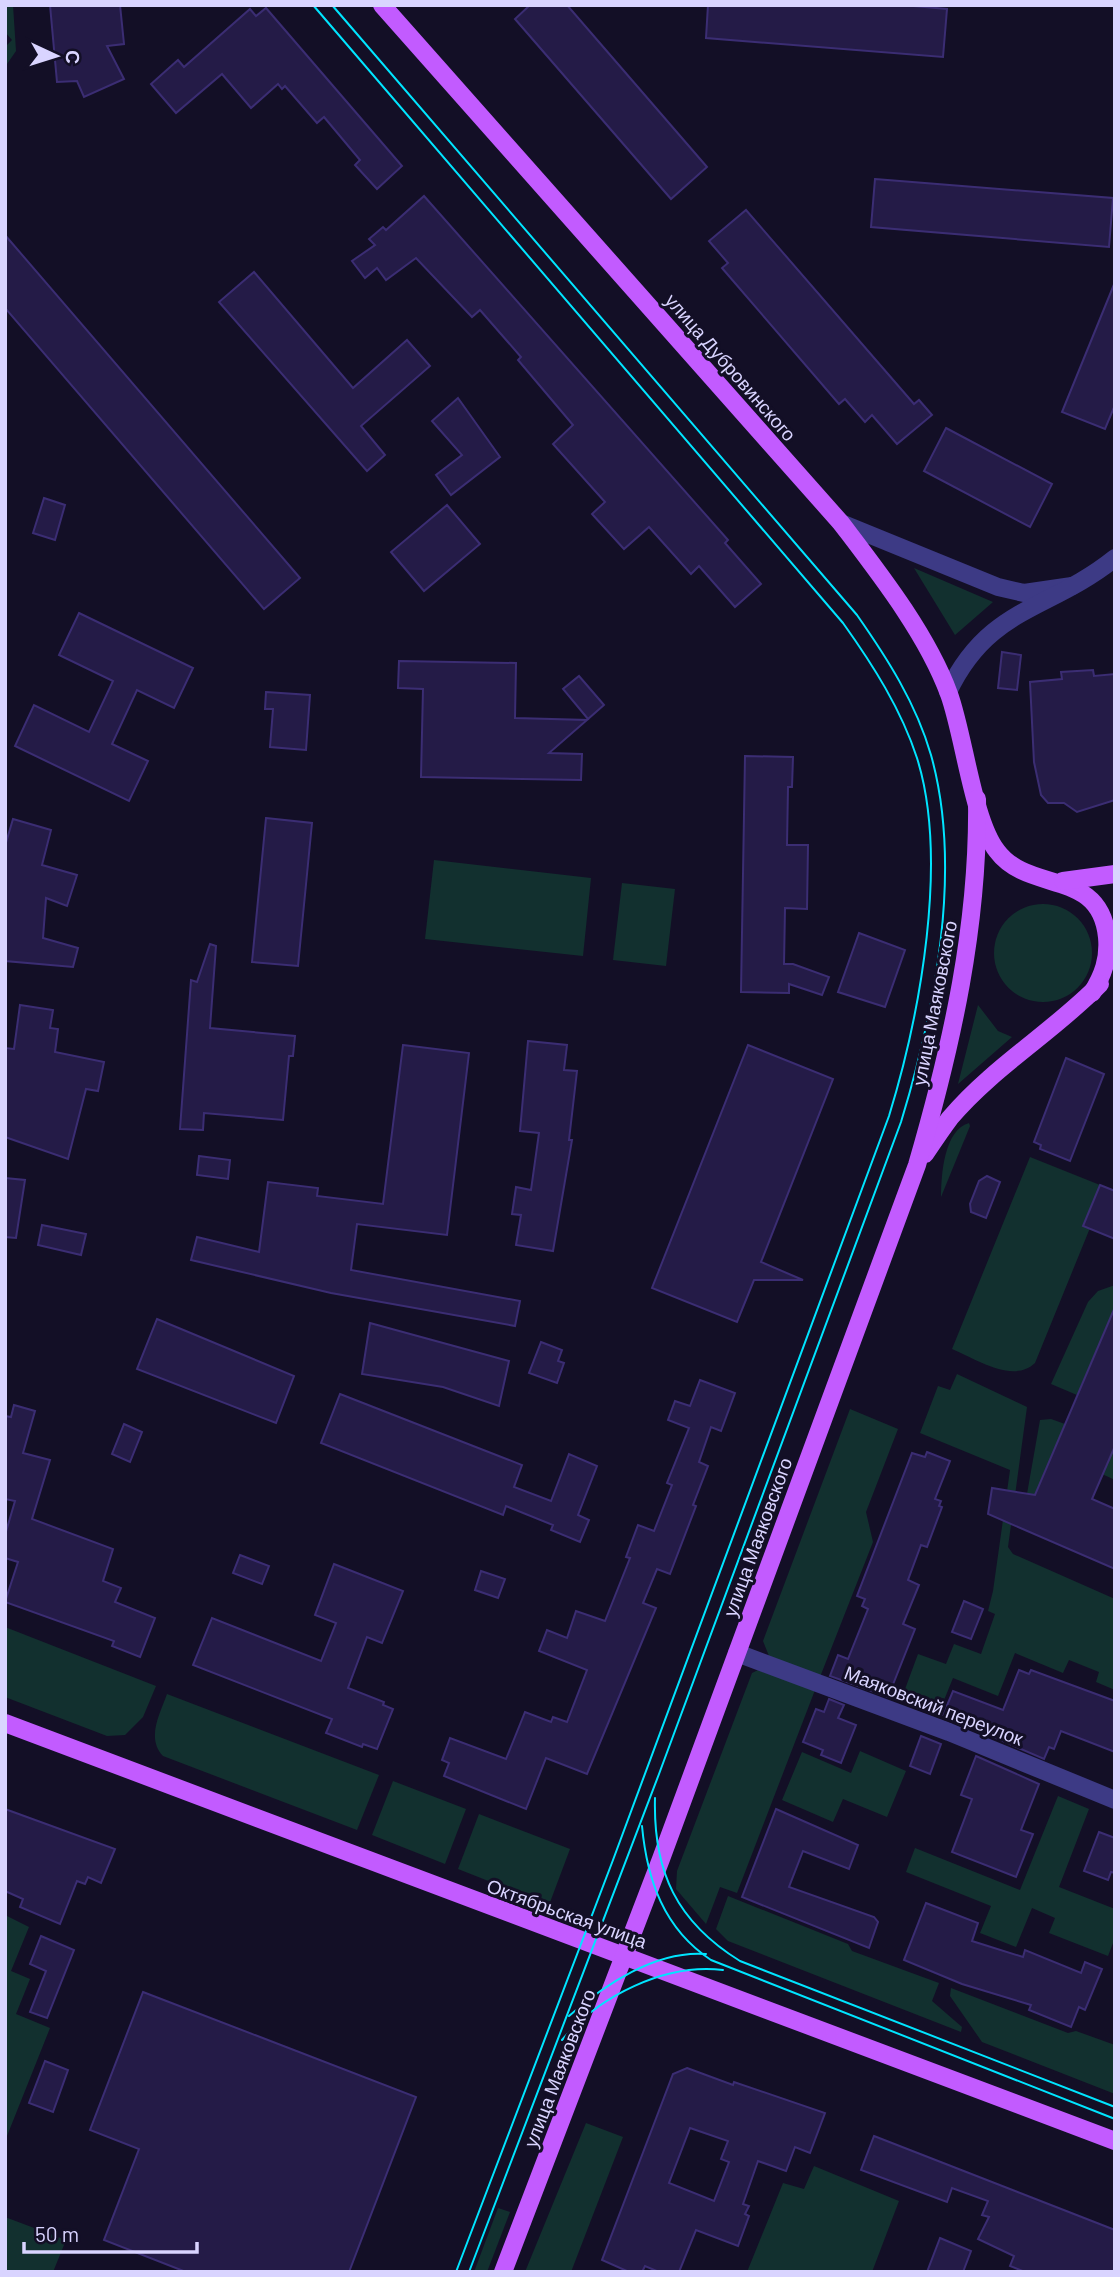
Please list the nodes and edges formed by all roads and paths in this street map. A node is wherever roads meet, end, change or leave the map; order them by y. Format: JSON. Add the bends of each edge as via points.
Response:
{"nodes":[{"id":1,"x":382,"y":5,"type":"edge"},
{"id":2,"x":841,"y":523,"type":"junction"},
{"id":3,"x":1115,"y":558,"type":"edge"},
{"id":4,"x":1072,"y":586,"type":"junction"},
{"id":5,"x":948,"y":692,"type":"junction"},
{"id":6,"x":977,"y":799,"type":"junction"},
{"id":7,"x":1115,"y":874,"type":"edge"},
{"id":8,"x":1055,"y":881,"type":"junction"},
{"id":9,"x":1115,"y":969,"type":"edge"},
{"id":10,"x":1092,"y":993,"type":"junction"},
{"id":11,"x":917,"y":1165,"type":"junction"},
{"id":12,"x":737,"y":1653,"type":"junction"},
{"id":13,"x":5,"y":1723,"type":"edge"},
{"id":14,"x":1115,"y":1800,"type":"edge"},
{"id":15,"x":624,"y":1956,"type":"junction"},
{"id":16,"x":1115,"y":2141,"type":"edge"},
{"id":17,"x":503,"y":2272,"type":"edge"}],
"edges":[{"from":1,"to":2,"type":"main road","name":"улица Дубровинского"},
{"from":2,"to":4,"type":"street","via":[[998,587],[1024,593]]},
{"from":2,"to":5,"type":"main road","name":"улица Дубровинского","via":[[881,575],[938,667]]},
{"from":3,"to":4,"type":"street"},
{"from":4,"to":5,"type":"street","via":[[994,629],[973,649]]},
{"from":5,"to":6,"type":"main road","name":"улица Дубровинского"},
{"from":6,"to":8,"type":"main road","via":[[988,836],[1001,856],[1021,870]]},
{"from":6,"to":11,"type":"main road","name":"улица Маяковского","via":[[978,861],[965,966]]},
{"from":7,"to":8,"type":"main road"},
{"from":8,"to":10,"type":"main road","via":[[1089,898],[1102,919],[1106,965]]},
{"from":9,"to":10,"type":"main road"},
{"from":10,"to":11,"type":"main road","via":[[951,1117]]},
{"from":11,"to":12,"type":"main road","name":"улица Маяковского"},
{"from":12,"to":14,"type":"street","name":"Маяковский переулок"},
{"from":12,"to":15,"type":"main road","name":"улица Маяковского"},
{"from":13,"to":15,"type":"main road","name":"Октябрьская улица"},
{"from":15,"to":16,"type":"main road","name":"Октябрьская улица"},
{"from":15,"to":17,"type":"main road","name":"улица Маяковского"}]}
